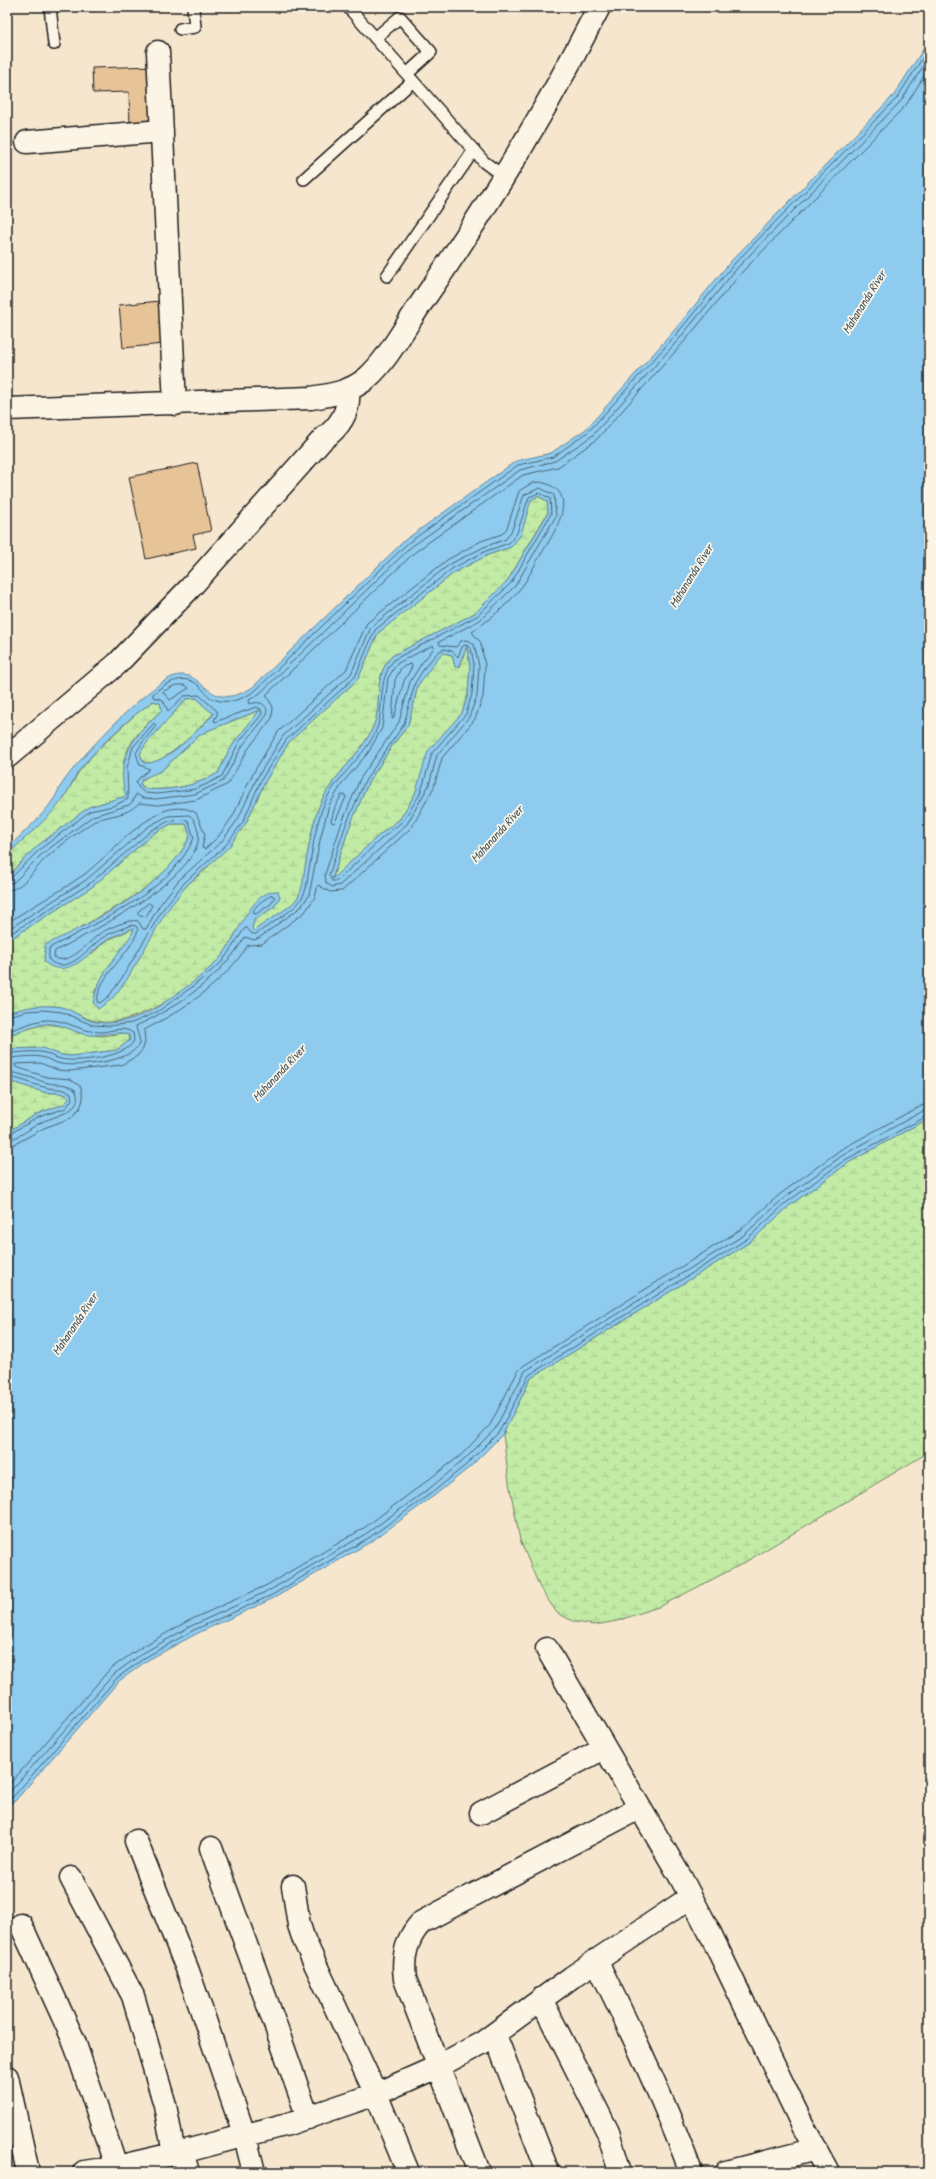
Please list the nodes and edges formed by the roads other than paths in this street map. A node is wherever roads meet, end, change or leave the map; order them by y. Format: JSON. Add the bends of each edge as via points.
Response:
{"nodes":[{"id":1,"x":50,"y":7,"type":"edge"},
{"id":2,"x":193,"y":7,"type":"edge"},
{"id":3,"x":348,"y":7,"type":"edge"},
{"id":4,"x":598,"y":7,"type":"edge"},
{"id":5,"x":180,"y":29,"type":"dead end"},
{"id":6,"x":376,"y":38,"type":"junction"},
{"id":7,"x":54,"y":44,"type":"dead end"},
{"id":8,"x":158,"y":52,"type":"dead end"},
{"id":9,"x":410,"y":78,"type":"junction"},
{"id":10,"x":162,"y":132,"type":"junction"},
{"id":11,"x":27,"y":142,"type":"dead end"},
{"id":12,"x":474,"y":150,"type":"junction"},
{"id":13,"x":502,"y":176,"type":"junction"},
{"id":14,"x":304,"y":178,"type":"dead end"},
{"id":15,"x":387,"y":276,"type":"dead end"},
{"id":16,"x":348,"y":390,"type":"junction"},
{"id":17,"x":175,"y":404,"type":"junction"},
{"id":18,"x":7,"y":410,"type":"edge"},
{"id":19,"x":7,"y":757,"type":"edge"},
{"id":20,"x":547,"y":1649,"type":"dead end"},
{"id":21,"x":604,"y":1748,"type":"junction"},
{"id":22,"x":639,"y":1808,"type":"junction"},
{"id":23,"x":480,"y":1814,"type":"dead end"},
{"id":24,"x":136,"y":1841,"type":"dead end"},
{"id":25,"x":211,"y":1848,"type":"dead end"},
{"id":26,"x":71,"y":1878,"type":"dead end"},
{"id":27,"x":293,"y":1886,"type":"dead end"},
{"id":28,"x":691,"y":1897,"type":"junction"},
{"id":29,"x":21,"y":1925,"type":"dead end"},
{"id":30,"x":596,"y":1960,"type":"junction"},
{"id":31,"x":541,"y":1999,"type":"junction"},
{"id":32,"x":494,"y":2035,"type":"junction"},
{"id":33,"x":437,"y":2067,"type":"junction"},
{"id":34,"x":7,"y":2077,"type":"edge"},
{"id":35,"x":376,"y":2094,"type":"junction"},
{"id":36,"x":308,"y":2118,"type":"junction"},
{"id":37,"x":245,"y":2137,"type":"junction"},
{"id":38,"x":816,"y":2149,"type":"junction"},
{"id":39,"x":181,"y":2159,"type":"edge"},
{"id":40,"x":117,"y":2170,"type":"edge"},
{"id":41,"x":28,"y":2172,"type":"edge"},
{"id":42,"x":84,"y":2172,"type":"edge"},
{"id":43,"x":254,"y":2172,"type":"edge"},
{"id":44,"x":408,"y":2172,"type":"edge"},
{"id":45,"x":479,"y":2172,"type":"edge"},
{"id":46,"x":548,"y":2172,"type":"edge"},
{"id":47,"x":620,"y":2172,"type":"edge"},
{"id":48,"x":691,"y":2172,"type":"edge"},
{"id":49,"x":726,"y":2172,"type":"edge"},
{"id":50,"x":828,"y":2172,"type":"edge"}],
"edges":[{"from":1,"to":7,"type":"lane"},
{"from":2,"to":5,"type":"lane","via":[[195,28]]},
{"from":3,"to":6,"type":"lane"},
{"from":4,"to":13,"type":"street","via":[[544,109]]},
{"from":6,"to":9,"type":"lane"},
{"from":6,"to":9,"type":"lane","via":[[400,16],[431,52]]},
{"from":8,"to":10,"type":"street"},
{"from":9,"to":12,"type":"lane"},
{"from":9,"to":14,"type":"lane"},
{"from":10,"to":11,"type":"street"},
{"from":10,"to":17,"type":"street"},
{"from":12,"to":13,"type":"lane"},
{"from":12,"to":15,"type":"lane"},
{"from":13,"to":16,"type":"street","via":[[442,272],[377,367],[366,379]]},
{"from":16,"to":17,"type":"street","via":[[311,398]]},
{"from":16,"to":19,"type":"street","via":[[349,402],[337,427],[323,439],[190,588],[117,664]]},
{"from":17,"to":18,"type":"street"},
{"from":20,"to":21,"type":"street"},
{"from":21,"to":22,"type":"street"},
{"from":21,"to":23,"type":"street"},
{"from":22,"to":28,"type":"street"},
{"from":22,"to":33,"type":"street","via":[[422,1922],[413,1931],[403,1962],[405,1979]]},
{"from":24,"to":37,"type":"street","via":[[188,1971]]},
{"from":25,"to":36,"type":"street","via":[[273,2014]]},
{"from":26,"to":39,"type":"street","via":[[133,1996]]},
{"from":27,"to":35,"type":"street","via":[[304,1940]]},
{"from":28,"to":30,"type":"street"},
{"from":28,"to":38,"type":"street"},
{"from":29,"to":40,"type":"street","via":[[74,2041]]},
{"from":30,"to":31,"type":"street"},
{"from":30,"to":48,"type":"street","via":[[642,2053]]},
{"from":31,"to":32,"type":"street"},
{"from":31,"to":47,"type":"street","via":[[608,2132]]},
{"from":32,"to":33,"type":"street"},
{"from":32,"to":46,"type":"street"},
{"from":33,"to":35,"type":"street"},
{"from":33,"to":45,"type":"street"},
{"from":34,"to":41,"type":"street"},
{"from":35,"to":36,"type":"street"},
{"from":35,"to":44,"type":"street"},
{"from":36,"to":37,"type":"street"},
{"from":37,"to":39,"type":"street"},
{"from":37,"to":43,"type":"street"},
{"from":38,"to":49,"type":"street"},
{"from":38,"to":50,"type":"street"},
{"from":39,"to":40,"type":"street"},
{"from":40,"to":42,"type":"street"}]}
